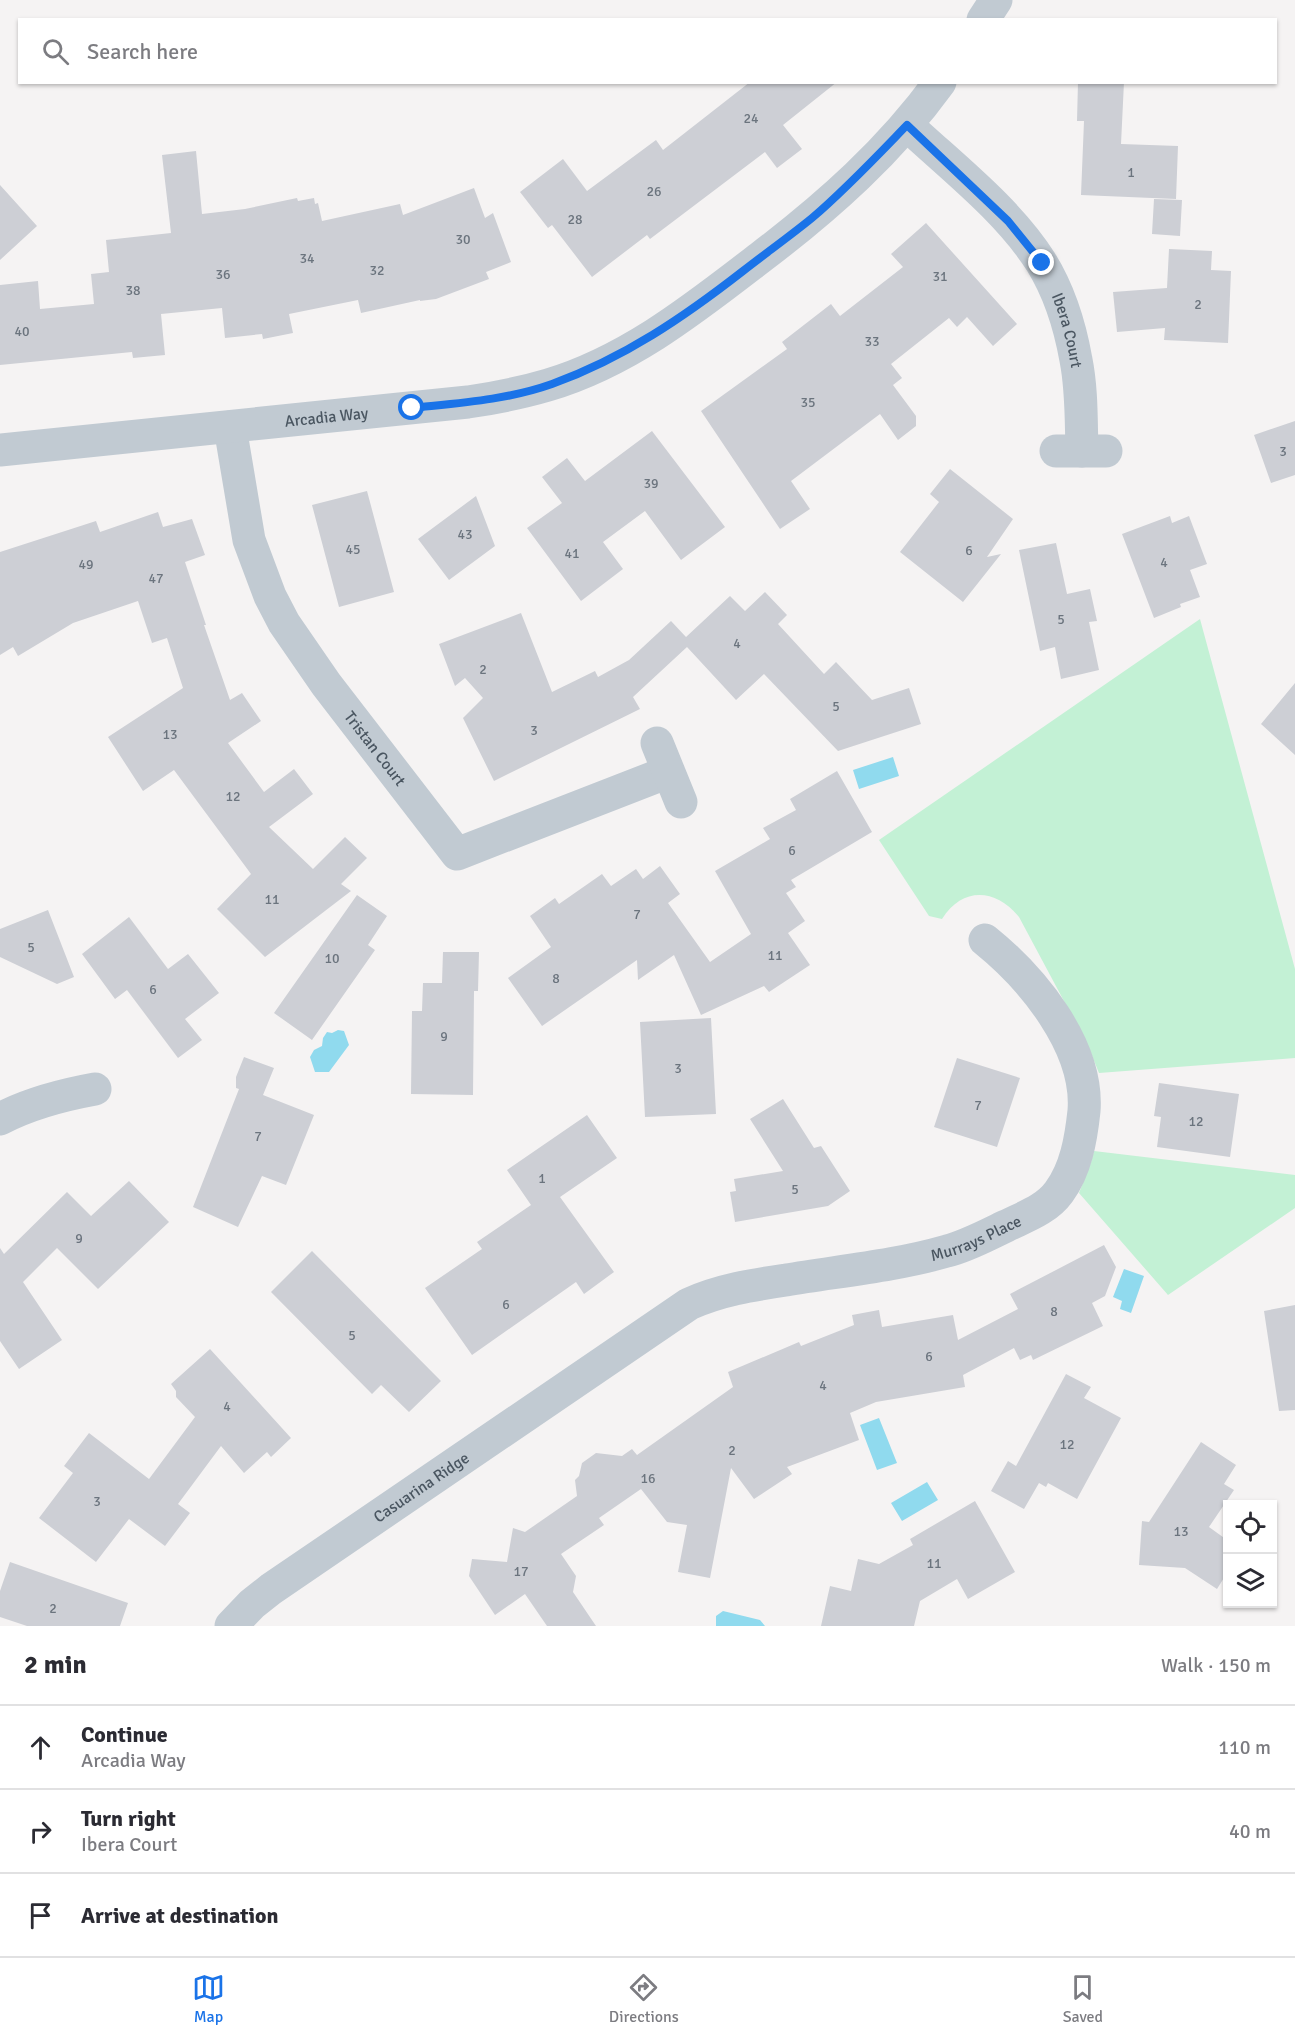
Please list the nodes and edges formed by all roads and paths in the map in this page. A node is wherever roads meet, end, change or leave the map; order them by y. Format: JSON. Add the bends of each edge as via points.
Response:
{"nodes":[{"id":1,"x":996,"y":0,"type":"edge"},
{"id":2,"x":984,"y":18,"type":"edge"},
{"id":3,"x":938,"y":84,"type":"edge"},
{"id":4,"x":907,"y":125,"type":"junction"},
{"id":5,"x":230,"y":427,"type":"junction"},
{"id":6,"x":0,"y":450,"type":"edge"},
{"id":7,"x":1081,"y":451,"type":"dead end"},
{"id":8,"x":681,"y":801,"type":"dead end"},
{"id":9,"x":985,"y":940,"type":"dead end"},
{"id":10,"x":95,"y":1089,"type":"dead end"},
{"id":11,"x":0,"y":1119,"type":"edge"},
{"id":12,"x":614,"y":1353,"type":"joint"},
{"id":13,"x":231,"y":1626,"type":"edge"}],
"edges":[{"from":1,"to":2,"type":"street"},
{"from":3,"to":4,"type":"street","name":"Arcadia Way"},
{"from":4,"to":5,"type":"street","name":"Arcadia Way","via":[[810,219],[699,305],[624,353],[584,371],[550,385],[498,397]]},
{"from":4,"to":7,"type":"street","name":"Ibera Court","via":[[1008,221],[1042,263],[1072,339],[1080,386]]},
{"from":5,"to":6,"type":"street","name":"Arcadia Way"},
{"from":5,"to":8,"type":"street","name":"Tristan Court","via":[[249,540],[284,623],[457,854],[662,757]]},
{"from":9,"to":12,"type":"street","name":"Murrays Place","via":[[1041,996],[1068,1041],[1083,1082],[1077,1156],[1058,1193],[1031,1214],[949,1251],[708,1296],[671,1314]]},
{"from":10,"to":11,"type":"street","via":[[32,1104]]},
{"from":12,"to":13,"type":"street","name":"Casuarina Ridge","via":[[271,1589]]}]}
